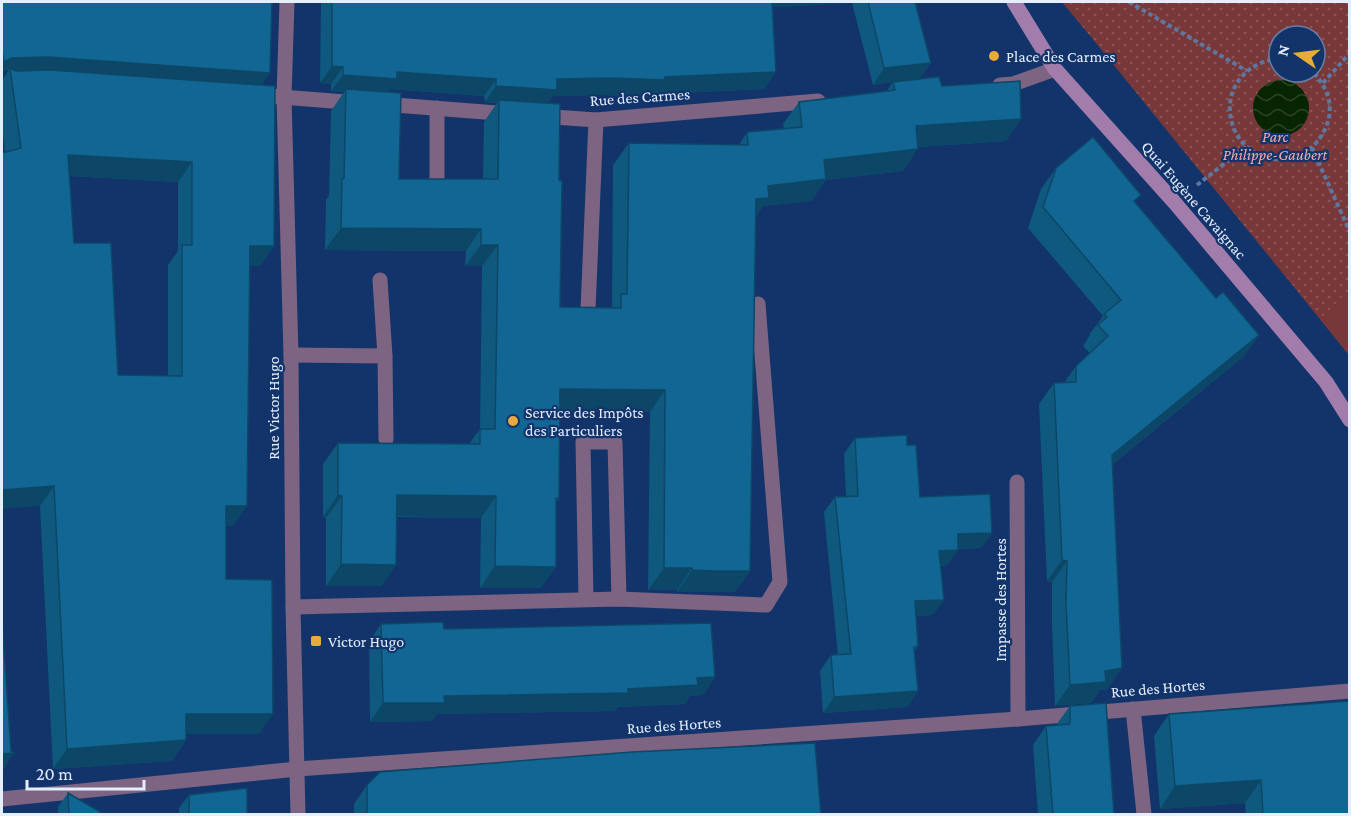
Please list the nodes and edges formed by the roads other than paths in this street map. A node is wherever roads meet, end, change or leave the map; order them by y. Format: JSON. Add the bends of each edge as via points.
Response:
{"nodes":[{"id":1,"x":287,"y":2,"type":"edge"},
{"id":2,"x":1014,"y":2,"type":"edge"},
{"id":3,"x":1055,"y":69,"type":"junction"},
{"id":4,"x":990,"y":86,"type":"edge"},
{"id":5,"x":237,"y":94,"type":"edge"},
{"id":6,"x":284,"y":97,"type":"junction"},
{"id":7,"x":828,"y":100,"type":"edge"},
{"id":8,"x":437,"y":108,"type":"junction"},
{"id":9,"x":596,"y":120,"type":"junction"},
{"id":10,"x":437,"y":188,"type":"edge"},
{"id":11,"x":380,"y":280,"type":"dead end"},
{"id":12,"x":758,"y":304,"type":"dead end"},
{"id":13,"x":588,"y":310,"type":"edge"},
{"id":14,"x":291,"y":355,"type":"junction"},
{"id":15,"x":386,"y":356,"type":"junction"},
{"id":16,"x":1350,"y":420,"type":"edge"},
{"id":17,"x":386,"y":439,"type":"dead end"},
{"id":18,"x":1017,"y":482,"type":"dead end"},
{"id":19,"x":586,"y":599,"type":"junction"},
{"id":20,"x":619,"y":599,"type":"junction"},
{"id":21,"x":293,"y":607,"type":"junction"},
{"id":22,"x":1350,"y":691,"type":"edge"},
{"id":23,"x":1133,"y":709,"type":"junction"},
{"id":24,"x":1018,"y":719,"type":"junction"},
{"id":25,"x":297,"y":769,"type":"junction"},
{"id":26,"x":2,"y":799,"type":"edge"},
{"id":27,"x":297,"y":814,"type":"edge"},
{"id":28,"x":1144,"y":814,"type":"edge"}],
"edges":[{"from":1,"to":6,"type":"street","name":"Rue Victor Hugo"},
{"from":2,"to":3,"type":"street","name":"Quai Eugène Cavaignac"},
{"from":3,"to":4,"type":"street","via":[[1013,84]]},
{"from":3,"to":16,"type":"street","name":"Quai Eugène Cavaignac","via":[[1175,203],[1326,382]]},
{"from":5,"to":6,"type":"street","name":"Rue des Carmes"},
{"from":6,"to":8,"type":"street","name":"Rue des Carmes"},
{"from":6,"to":14,"type":"street","name":"Rue Victor Hugo"},
{"from":7,"to":9,"type":"street","name":"Rue des Carmes"},
{"from":8,"to":9,"type":"street","name":"Rue des Carmes"},
{"from":8,"to":10,"type":"street"},
{"from":9,"to":13,"type":"street"},
{"from":11,"to":15,"type":"street"},
{"from":12,"to":20,"type":"street","via":[[780,582],[766,604]]},
{"from":14,"to":15,"type":"street"},
{"from":14,"to":21,"type":"street","name":"Rue Victor Hugo"},
{"from":15,"to":17,"type":"street"},
{"from":18,"to":24,"type":"street","name":"Impasse des Hortes"},
{"from":19,"to":20,"type":"street"},
{"from":19,"to":20,"type":"street","via":[[583,442],[615,442]]},
{"from":19,"to":21,"type":"street"},
{"from":21,"to":25,"type":"street","name":"Rue Victor Hugo"},
{"from":22,"to":23,"type":"street","name":"Rue des Hortes"},
{"from":23,"to":24,"type":"street","name":"Rue des Hortes"},
{"from":23,"to":28,"type":"street"},
{"from":24,"to":25,"type":"street","name":"Rue des Hortes"},
{"from":25,"to":26,"type":"street","name":"Rue des Hortes"},
{"from":25,"to":27,"type":"street","name":"Rue Victor Hugo"}]}
